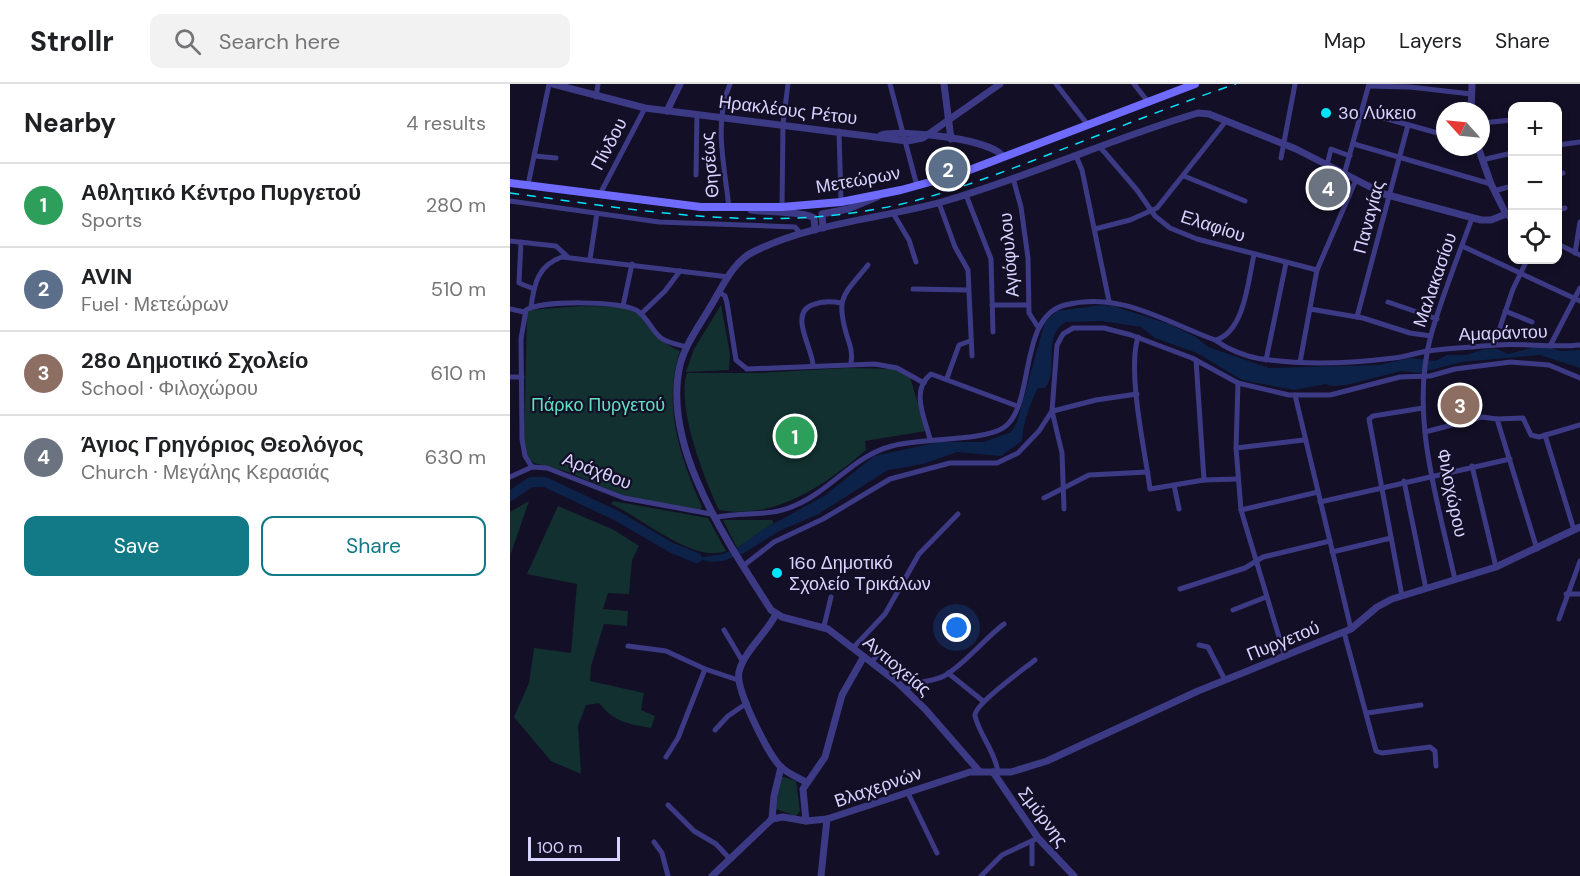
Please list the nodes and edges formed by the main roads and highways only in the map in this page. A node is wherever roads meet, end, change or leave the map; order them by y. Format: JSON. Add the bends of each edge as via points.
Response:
{"nodes":[{"id":1,"x":1195,"y":84,"type":"edge"},
{"id":2,"x":510,"y":183,"type":"edge"}],
"edges":[{"from":1,"to":2,"type":"main road","name":"Μετεώρων","via":[[959,174],[841,202],[731,208]]}]}
